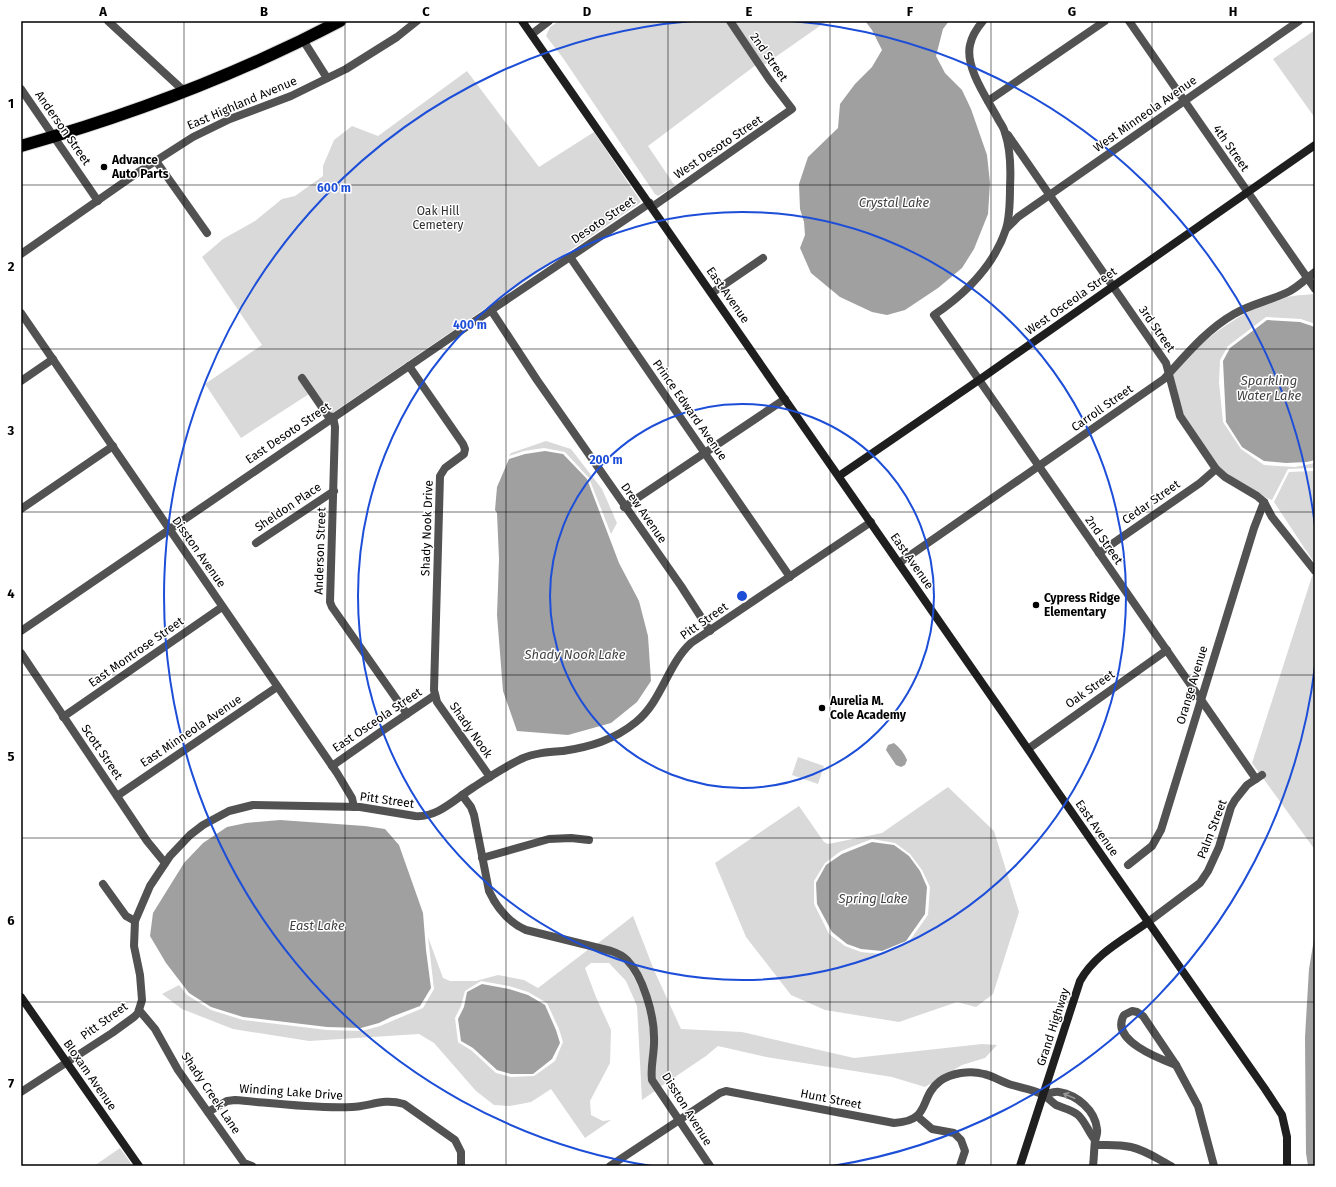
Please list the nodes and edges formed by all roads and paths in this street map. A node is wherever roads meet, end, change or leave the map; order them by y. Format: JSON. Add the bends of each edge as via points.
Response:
{"nodes":[{"id":1,"x":108,"y":21,"type":"edge"},
{"id":2,"x":340,"y":21,"type":"edge"},
{"id":3,"x":417,"y":21,"type":"edge"},
{"id":4,"x":522,"y":21,"type":"edge"},
{"id":5,"x":549,"y":21,"type":"edge"},
{"id":6,"x":730,"y":21,"type":"edge"},
{"id":7,"x":983,"y":21,"type":"edge"},
{"id":8,"x":1105,"y":21,"type":"edge"},
{"id":9,"x":1129,"y":21,"type":"edge"},
{"id":10,"x":1299,"y":21,"type":"edge"},
{"id":11,"x":532,"y":34,"type":"junction"},
{"id":12,"x":303,"y":40,"type":"junction"},
{"id":13,"x":327,"y":78,"type":"junction"},
{"id":14,"x":21,"y":89,"type":"edge"},
{"id":15,"x":184,"y":91,"type":"junction"},
{"id":16,"x":988,"y":101,"type":"junction"},
{"id":17,"x":1184,"y":101,"type":"junction"},
{"id":18,"x":789,"y":105,"type":"joint"},
{"id":19,"x":1005,"y":131,"type":"junction"},
{"id":20,"x":54,"y":136,"type":"junction"},
{"id":21,"x":1315,"y":145,"type":"edge"},
{"id":22,"x":21,"y":146,"type":"edge"},
{"id":23,"x":156,"y":161,"type":"junction"},
{"id":24,"x":1247,"y":192,"type":"junction"},
{"id":25,"x":1050,"y":194,"type":"junction"},
{"id":26,"x":98,"y":201,"type":"junction"},
{"id":27,"x":651,"y":205,"type":"junction"},
{"id":28,"x":1007,"y":228,"type":"junction"},
{"id":29,"x":207,"y":233,"type":"dead end"},
{"id":30,"x":21,"y":254,"type":"edge"},
{"id":31,"x":570,"y":257,"type":"junction"},
{"id":32,"x":763,"y":258,"type":"dead end"},
{"id":33,"x":1315,"y":272,"type":"edge"},
{"id":34,"x":1307,"y":278,"type":"junction"},
{"id":35,"x":1113,"y":286,"type":"junction"},
{"id":36,"x":1315,"y":289,"type":"edge"},
{"id":37,"x":712,"y":293,"type":"junction"},
{"id":38,"x":491,"y":310,"type":"junction"},
{"id":39,"x":21,"y":313,"type":"edge"},
{"id":40,"x":53,"y":359,"type":"junction"},
{"id":41,"x":409,"y":366,"type":"junction"},
{"id":42,"x":1170,"y":373,"type":"junction"},
{"id":43,"x":302,"y":378,"type":"dead end"},
{"id":44,"x":979,"y":380,"type":"junction"},
{"id":45,"x":21,"y":381,"type":"edge"},
{"id":46,"x":785,"y":399,"type":"junction"},
{"id":47,"x":334,"y":417,"type":"junction"},
{"id":48,"x":113,"y":446,"type":"junction"},
{"id":49,"x":705,"y":452,"type":"junction"},
{"id":50,"x":1038,"y":466,"type":"junction"},
{"id":51,"x":1216,"y":469,"type":"junction"},
{"id":52,"x":839,"y":476,"type":"junction"},
{"id":53,"x":334,"y":491,"type":"junction"},
{"id":54,"x":1264,"y":502,"type":"junction"},
{"id":55,"x":624,"y":507,"type":"junction"},
{"id":56,"x":21,"y":509,"type":"edge"},
{"id":57,"x":871,"y":522,"type":"junction"},
{"id":58,"x":169,"y":529,"type":"junction"},
{"id":59,"x":256,"y":544,"type":"dead end"},
{"id":60,"x":1099,"y":553,"type":"junction"},
{"id":61,"x":899,"y":563,"type":"junction"},
{"id":62,"x":1315,"y":571,"type":"edge"},
{"id":63,"x":790,"y":577,"type":"junction"},
{"id":64,"x":222,"y":607,"type":"junction"},
{"id":65,"x":21,"y":630,"type":"edge"},
{"id":66,"x":710,"y":631,"type":"junction"},
{"id":67,"x":1167,"y":650,"type":"junction"},
{"id":68,"x":21,"y":653,"type":"edge"},
{"id":69,"x":277,"y":687,"type":"junction"},
{"id":70,"x":435,"y":695,"type":"junction"},
{"id":71,"x":1201,"y":699,"type":"junction"},
{"id":72,"x":407,"y":714,"type":"junction"},
{"id":73,"x":63,"y":716,"type":"junction"},
{"id":74,"x":1028,"y":748,"type":"junction"},
{"id":75,"x":332,"y":766,"type":"junction"},
{"id":76,"x":490,"y":777,"type":"junction"},
{"id":77,"x":1259,"y":777,"type":"joint"},
{"id":78,"x":462,"y":795,"type":"junction"},
{"id":79,"x":118,"y":796,"type":"junction"},
{"id":80,"x":354,"y":807,"type":"junction"},
{"id":81,"x":589,"y":840,"type":"dead end"},
{"id":82,"x":482,"y":858,"type":"junction"},
{"id":83,"x":166,"y":863,"type":"junction"},
{"id":84,"x":1128,"y":865,"type":"dead end"},
{"id":85,"x":103,"y":884,"type":"dead end"},
{"id":86,"x":135,"y":921,"type":"junction"},
{"id":87,"x":1148,"y":922,"type":"junction"},
{"id":88,"x":21,"y":997,"type":"edge"},
{"id":89,"x":139,"y":1010,"type":"junction"},
{"id":90,"x":66,"y":1062,"type":"junction"},
{"id":91,"x":1176,"y":1065,"type":"junction"},
{"id":92,"x":21,"y":1092,"type":"edge"},
{"id":93,"x":1044,"y":1095,"type":"junction"},
{"id":94,"x":208,"y":1112,"type":"junction"},
{"id":95,"x":917,"y":1116,"type":"junction"},
{"id":96,"x":679,"y":1121,"type":"junction"},
{"id":97,"x":1095,"y":1143,"type":"junction"},
{"id":98,"x":139,"y":1166,"type":"edge"},
{"id":99,"x":252,"y":1166,"type":"edge"},
{"id":100,"x":461,"y":1166,"type":"edge"},
{"id":101,"x":610,"y":1166,"type":"edge"},
{"id":102,"x":710,"y":1166,"type":"edge"},
{"id":103,"x":960,"y":1166,"type":"edge"},
{"id":104,"x":1020,"y":1166,"type":"edge"},
{"id":105,"x":1093,"y":1166,"type":"edge"},
{"id":106,"x":1171,"y":1166,"type":"edge"},
{"id":107,"x":1214,"y":1166,"type":"edge"},
{"id":108,"x":1287,"y":1166,"type":"edge"}],
"edges":[{"from":1,"to":15,"type":"street"},
{"from":2,"to":12,"type":"highway"},
{"from":3,"to":13,"type":"street","name":"East Highland Avenue","via":[[380,48]]},
{"from":4,"to":11,"type":"street","name":"East Avenue"},
{"from":5,"to":11,"type":"street"},
{"from":6,"to":18,"type":"street","name":"2nd Street"},
{"from":7,"to":16,"type":"street","via":[[972,36],[969,60]]},
{"from":8,"to":16,"type":"street"},
{"from":9,"to":17,"type":"street","name":"4th Street"},
{"from":10,"to":17,"type":"street","name":"West Minneola Avenue"},
{"from":11,"to":27,"type":"street","name":"East Avenue"},
{"from":12,"to":13,"type":"street"},
{"from":12,"to":15,"type":"highway"},
{"from":13,"to":23,"type":"street","name":"East Highland Avenue","via":[[291,96],[209,128]]},
{"from":14,"to":20,"type":"street","name":"Anderson Street"},
{"from":15,"to":20,"type":"highway"},
{"from":16,"to":19,"type":"street"},
{"from":17,"to":24,"type":"street","name":"4th Street"},
{"from":17,"to":25,"type":"street","name":"West Minneola Avenue"},
{"from":18,"to":27,"type":"street","name":"West Desoto Street","via":[[792,109]]},
{"from":19,"to":25,"type":"street","name":"3rd Street"},
{"from":19,"to":28,"type":"street","via":[[1011,168]]},
{"from":20,"to":22,"type":"highway"},
{"from":20,"to":26,"type":"street","name":"Anderson Street"},
{"from":21,"to":24,"type":"street","name":"West Osceola Street"},
{"from":23,"to":26,"type":"street","name":"East Highland Avenue"},
{"from":23,"to":29,"type":"street"},
{"from":24,"to":34,"type":"street","name":"4th Street"},
{"from":24,"to":35,"type":"street","name":"West Osceola Street"},
{"from":25,"to":28,"type":"street","name":"West Minneola Avenue"},
{"from":25,"to":35,"type":"street","name":"3rd Street"},
{"from":26,"to":30,"type":"street","name":"East Highland Avenue"},
{"from":27,"to":31,"type":"street","name":"Desoto Street"},
{"from":27,"to":37,"type":"street","name":"East Avenue"},
{"from":28,"to":44,"type":"street","name":"2nd Street","via":[[982,273],[960,296],[934,315]]},
{"from":31,"to":38,"type":"street","name":"East Desoto Street"},
{"from":31,"to":49,"type":"street","name":"Prince Edward Avenue"},
{"from":32,"to":37,"type":"street"},
{"from":33,"to":34,"type":"street","name":"Carroll Street"},
{"from":34,"to":36,"type":"street","name":"4th Street"},
{"from":34,"to":42,"type":"street","name":"Carroll Street","via":[[1291,290],[1226,319],[1193,348]]},
{"from":35,"to":42,"type":"street","name":"3rd Street","via":[[1166,363]]},
{"from":35,"to":44,"type":"street","name":"West Osceola Street"},
{"from":37,"to":46,"type":"street","name":"East Avenue"},
{"from":38,"to":41,"type":"street","name":"East Desoto Street"},
{"from":38,"to":55,"type":"street","name":"Drew Avenue"},
{"from":39,"to":40,"type":"street","name":"Disston Avenue"},
{"from":40,"to":45,"type":"street"},
{"from":40,"to":48,"type":"street","name":"Disston Avenue"},
{"from":41,"to":47,"type":"street","name":"East Desoto Street"},
{"from":41,"to":70,"type":"street","name":"Shady Nook Drive","via":[[465,449],[464,454],[440,476]]},
{"from":42,"to":50,"type":"street","name":"Carroll Street"},
{"from":42,"to":51,"type":"street","name":"3rd Street","via":[[1180,416]]},
{"from":43,"to":47,"type":"street","via":[[328,416]]},
{"from":44,"to":50,"type":"street","name":"2nd Street"},
{"from":44,"to":52,"type":"street","name":"West Osceola Street"},
{"from":46,"to":49,"type":"street"},
{"from":46,"to":52,"type":"street","name":"East Avenue"},
{"from":47,"to":53,"type":"street","name":"Anderson Street"},
{"from":47,"to":58,"type":"street","name":"East Desoto Street"},
{"from":48,"to":56,"type":"street"},
{"from":48,"to":58,"type":"street","name":"Disston Avenue"},
{"from":49,"to":55,"type":"street"},
{"from":49,"to":63,"type":"street","name":"Prince Edward Avenue"},
{"from":50,"to":60,"type":"street","name":"2nd Street"},
{"from":50,"to":61,"type":"street","name":"Carroll Street"},
{"from":51,"to":54,"type":"street","name":"3rd Street"},
{"from":51,"to":60,"type":"street","name":"Cedar Street","via":[[1200,483]]},
{"from":52,"to":57,"type":"street","name":"East Avenue"},
{"from":53,"to":59,"type":"street","name":"Sheldon Place"},
{"from":53,"to":72,"type":"street","name":"Anderson Street","via":[[330,602]]},
{"from":54,"to":62,"type":"street","name":"3rd Street","via":[[1272,517]]},
{"from":54,"to":71,"type":"street","name":"Orange Avenue"},
{"from":55,"to":66,"type":"street","name":"Drew Avenue"},
{"from":57,"to":61,"type":"street","name":"East Avenue"},
{"from":57,"to":63,"type":"street","name":"Pitt Street"},
{"from":58,"to":64,"type":"street","name":"Disston Avenue"},
{"from":58,"to":65,"type":"street","name":"East Desoto Street"},
{"from":60,"to":67,"type":"street","name":"2nd Street"},
{"from":61,"to":74,"type":"street","name":"East Avenue"},
{"from":63,"to":66,"type":"street","name":"Pitt Street"},
{"from":64,"to":69,"type":"street","name":"Disston Avenue"},
{"from":64,"to":73,"type":"street","name":"East Montrose Street"},
{"from":66,"to":76,"type":"street","name":"Pitt Street","via":[[683,651],[651,706],[627,729],[588,747],[528,756]]},
{"from":67,"to":71,"type":"street","name":"2nd Street"},
{"from":67,"to":74,"type":"street","name":"Oak Street"},
{"from":68,"to":73,"type":"street","name":"Scott Street"},
{"from":69,"to":75,"type":"street","name":"Disston Avenue"},
{"from":69,"to":79,"type":"street","name":"East Minneola Avenue"},
{"from":70,"to":72,"type":"street","name":"East Osceola Street"},
{"from":70,"to":76,"type":"street","name":"Shady Nook","via":[[437,702]]},
{"from":71,"to":77,"type":"street","name":"2nd Street"},
{"from":71,"to":84,"type":"street","name":"Orange Avenue","via":[[1161,830],[1152,846]]},
{"from":72,"to":75,"type":"street","name":"East Osceola Street"},
{"from":73,"to":79,"type":"street","name":"Scott Street"},
{"from":74,"to":87,"type":"street","name":"East Avenue"},
{"from":75,"to":80,"type":"street","name":"Disston Avenue","via":[[352,798]]},
{"from":76,"to":78,"type":"street","name":"Pitt Street"},
{"from":77,"to":87,"type":"street","name":"Palm Street","via":[[1247,785],[1231,807],[1219,847],[1200,883]]},
{"from":78,"to":80,"type":"street","name":"Pitt Street","via":[[438,811],[424,816]]},
{"from":78,"to":82,"type":"street","name":"Disston Avenue","via":[[474,815]]},
{"from":79,"to":83,"type":"street","name":"Scott Street","via":[[150,846]]},
{"from":80,"to":83,"type":"street","name":"Pitt Street","via":[[270,804],[241,807],[203,825],[178,847]]},
{"from":81,"to":82,"type":"street","via":[[549,839]]},
{"from":82,"to":96,"type":"street","name":"Disston Avenue","via":[[489,891],[498,908],[509,919],[526,930],[611,951],[626,959],[640,981],[651,1010],[654,1037],[652,1080]]},
{"from":83,"to":86,"type":"street","name":"Pitt Street","via":[[150,886]]},
{"from":85,"to":86,"type":"street","via":[[126,916]]},
{"from":86,"to":89,"type":"street","name":"Pitt Street","via":[[134,946],[142,1000]]},
{"from":87,"to":93,"type":"street","name":"Grand Highway","via":[[1102,954],[1084,974]]},
{"from":87,"to":108,"type":"street","name":"East Avenue","via":[[1282,1115],[1287,1137]]},
{"from":88,"to":90,"type":"street","name":"Bloxam Avenue"},
{"from":89,"to":90,"type":"street","name":"Pitt Street","via":[[134,1017]]},
{"from":89,"to":94,"type":"street","name":"Shady Creek Lane","via":[[155,1029],[178,1070]]},
{"from":90,"to":92,"type":"street","name":"Pitt Street"},
{"from":90,"to":98,"type":"street","name":"Bloxam Avenue"},
{"from":91,"to":91,"type":"street","via":[[1151,1055],[1127,1037],[1121,1023],[1124,1015],[1132,1011],[1141,1014]]},
{"from":91,"to":107,"type":"street","via":[[1198,1106]]},
{"from":93,"to":95,"type":"street","via":[[984,1074],[961,1073],[947,1077],[935,1086]]},
{"from":93,"to":97,"type":"street","via":[[1055,1104],[1078,1114]]},
{"from":97,"to":93,"type":"street","one_way":true,"via":[[1098,1131],[1096,1121],[1083,1103],[1057,1092]]},
{"from":93,"to":104,"type":"street","name":"Grand Highway"},
{"from":94,"to":99,"type":"street","name":"Shady Creek Lane","via":[[244,1163]]},
{"from":94,"to":100,"type":"street","name":"Winding Lake Drive","via":[[227,1101],[235,1100],[327,1107],[395,1102],[404,1104],[455,1140],[461,1152]]},
{"from":95,"to":96,"type":"street","name":"Hunt Street","via":[[908,1122],[894,1123],[726,1091]]},
{"from":95,"to":103,"type":"street","via":[[932,1129],[954,1133],[961,1140],[965,1151]]},
{"from":96,"to":101,"type":"street","name":"Hunt Street"},
{"from":96,"to":102,"type":"street","name":"Disston Avenue"},
{"from":97,"to":105,"type":"street"},
{"from":97,"to":106,"type":"street","via":[[1130,1146]]}]}
